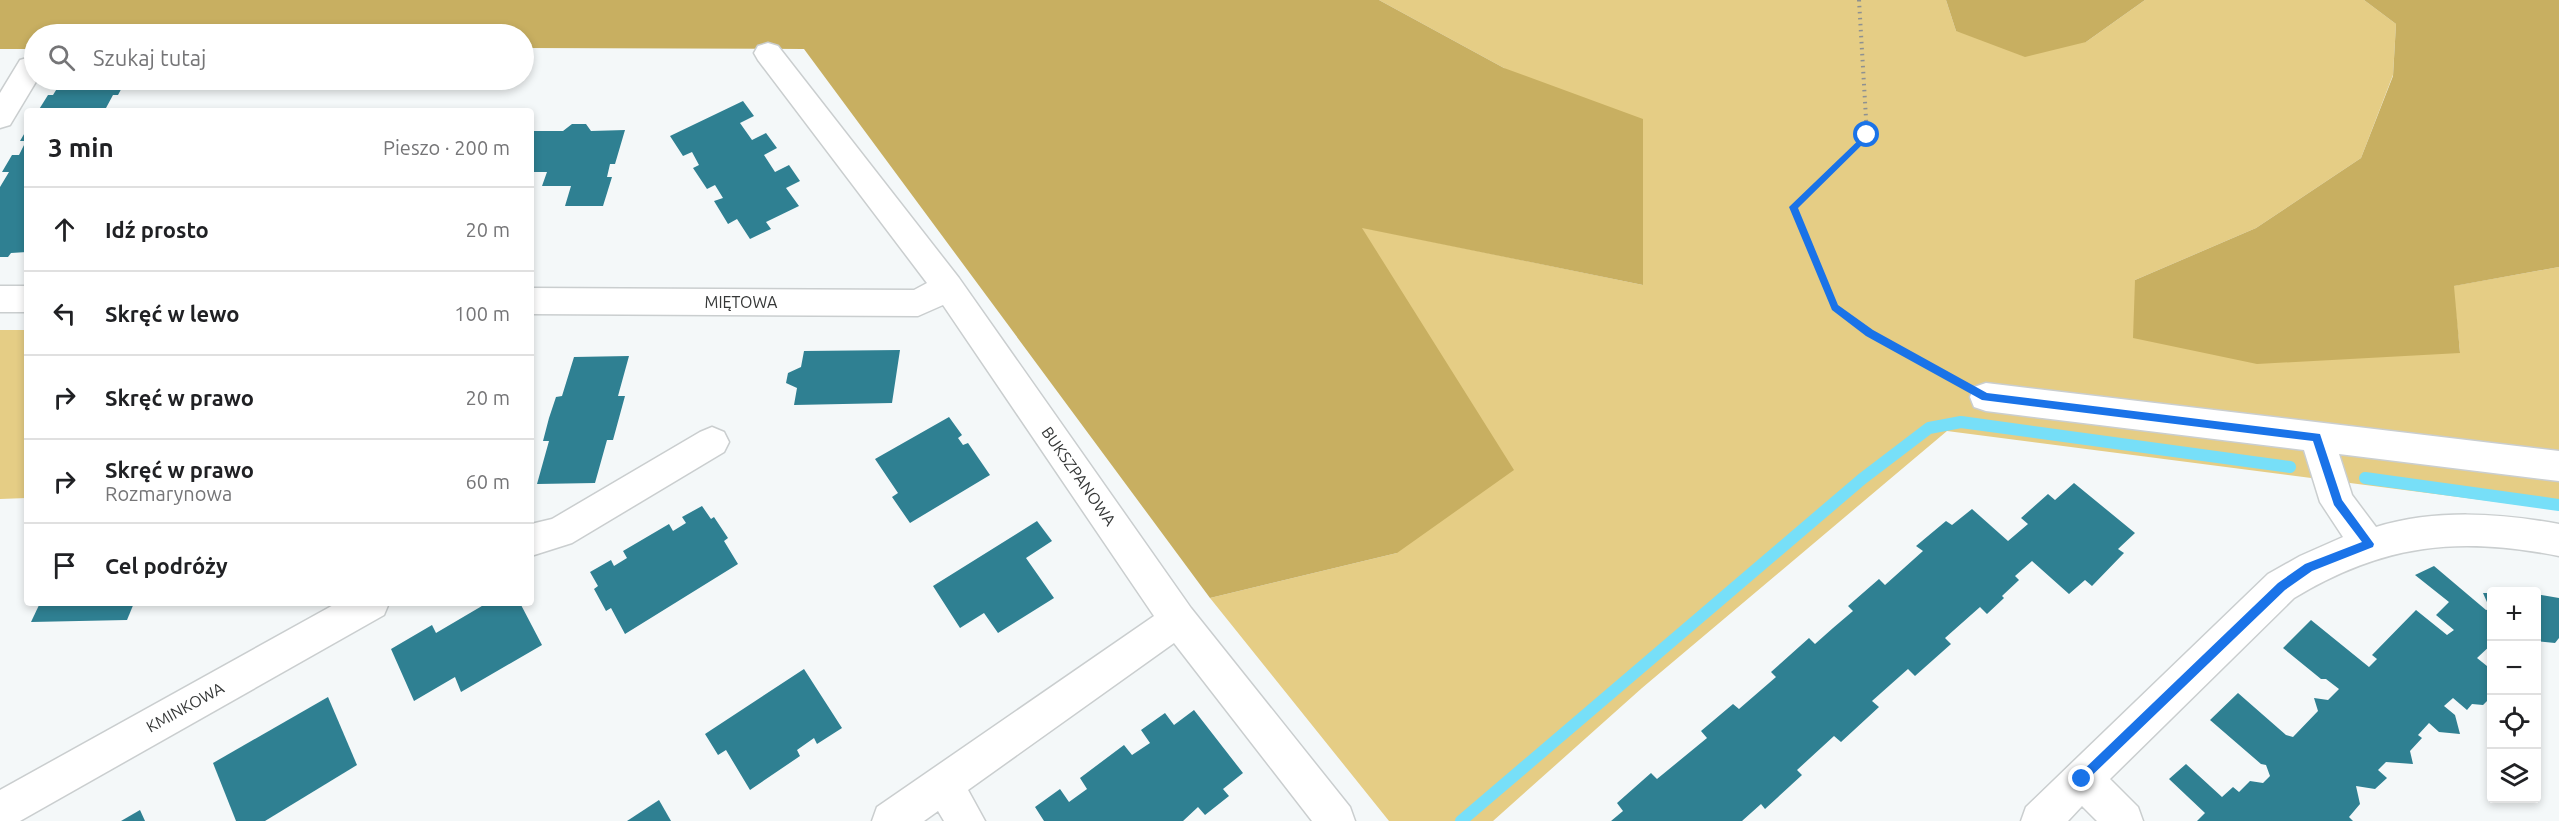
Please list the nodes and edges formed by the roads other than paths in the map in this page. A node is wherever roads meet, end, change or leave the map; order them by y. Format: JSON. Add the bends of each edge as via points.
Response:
{"nodes":[{"id":1,"x":768,"y":53,"type":"dead end"},
{"id":2,"x":24,"y":77,"type":"edge"},
{"id":3,"x":0,"y":117,"type":"edge"},
{"id":4,"x":948,"y":287,"type":"junction"},
{"id":5,"x":0,"y":299,"type":"edge"},
{"id":6,"x":24,"y":299,"type":"edge"},
{"id":7,"x":534,"y":301,"type":"edge"},
{"id":8,"x":1986,"y":397,"type":"road end"},
{"id":9,"x":2317,"y":437,"type":"junction"},
{"id":10,"x":712,"y":442,"type":"dead end"},
{"id":11,"x":2559,"y":466,"type":"edge"},
{"id":12,"x":534,"y":539,"type":"edge"},
{"id":13,"x":2559,"y":540,"type":"edge"},
{"id":14,"x":2369,"y":544,"type":"junction"},
{"id":15,"x":366,"y":606,"type":"edge"},
{"id":16,"x":1178,"y":620,"type":"junction"},
{"id":17,"x":2082,"y":779,"type":"junction"},
{"id":18,"x":942,"y":785,"type":"junction"},
{"id":19,"x":0,"y":811,"type":"edge"},
{"id":20,"x":891,"y":821,"type":"edge"},
{"id":21,"x":966,"y":821,"type":"edge"},
{"id":22,"x":1336,"y":821,"type":"edge"},
{"id":23,"x":2040,"y":821,"type":"edge"},
{"id":24,"x":2124,"y":821,"type":"edge"}],
"edges":[{"from":1,"to":4,"type":"street","name":"BUKSZPANOWA"},
{"from":2,"to":3,"type":"street"},
{"from":4,"to":7,"type":"street","name":"MIĘTOWA","via":[[918,303]]},
{"from":4,"to":16,"type":"street","name":"BUKSZPANOWA"},
{"from":5,"to":6,"type":"street"},
{"from":8,"to":9,"type":"street"},
{"from":9,"to":11,"type":"street"},
{"from":9,"to":14,"type":"street","via":[[2337,502]]},
{"from":10,"to":12,"type":"street","via":[[560,532]]},
{"from":13,"to":14,"type":"street","via":[[2527,532],[2488,529],[2429,531]]},
{"from":14,"to":17,"type":"street","via":[[2309,568],[2281,586]]},
{"from":15,"to":19,"type":"street","name":"KMINKOWA"},
{"from":16,"to":18,"type":"street"},
{"from":16,"to":22,"type":"street","name":"BUKSZPANOWA"},
{"from":17,"to":23,"type":"street"},
{"from":17,"to":24,"type":"street"},
{"from":18,"to":20,"type":"street"},
{"from":18,"to":21,"type":"street"}]}
